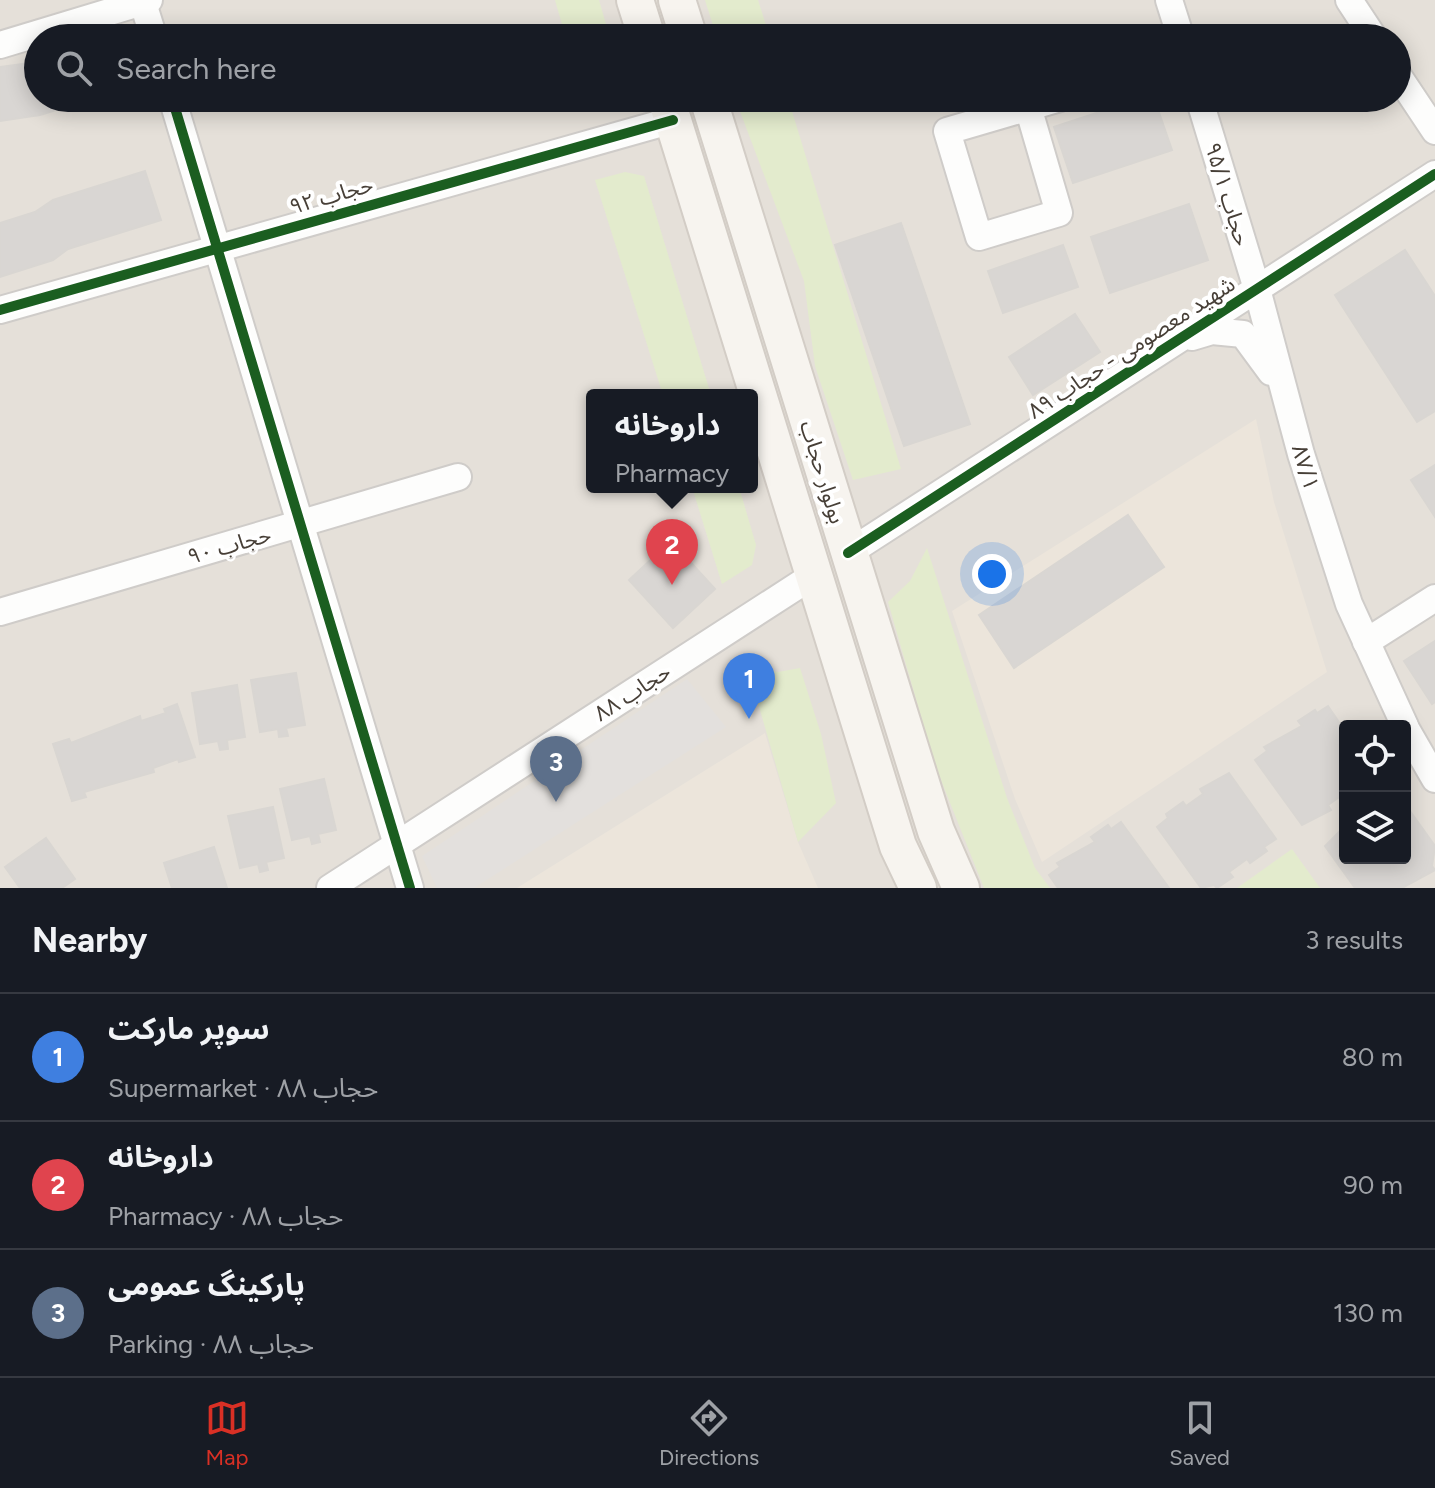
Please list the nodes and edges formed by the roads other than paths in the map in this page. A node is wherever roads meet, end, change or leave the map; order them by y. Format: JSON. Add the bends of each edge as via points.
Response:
{"nodes":[{"id":1,"x":635,"y":0,"type":"edge"},
{"id":2,"x":677,"y":0,"type":"edge"},
{"id":3,"x":1169,"y":0,"type":"edge"},
{"id":4,"x":1349,"y":0,"type":"edge"},
{"id":5,"x":145,"y":1,"type":"edge"},
{"id":6,"x":69,"y":24,"type":"edge"},
{"id":7,"x":151,"y":24,"type":"edge"},
{"id":8,"x":643,"y":24,"type":"edge"},
{"id":9,"x":685,"y":24,"type":"edge"},
{"id":10,"x":1177,"y":24,"type":"edge"},
{"id":11,"x":1365,"y":24,"type":"edge"},
{"id":12,"x":24,"y":38,"type":"edge"},
{"id":13,"x":0,"y":45,"type":"edge"},
{"id":14,"x":1411,"y":95,"type":"edge"},
{"id":15,"x":176,"y":112,"type":"edge"},
{"id":16,"x":660,"y":112,"type":"edge"},
{"id":17,"x":671,"y":112,"type":"edge"},
{"id":18,"x":712,"y":112,"type":"edge"},
{"id":19,"x":1011,"y":112,"type":"edge"},
{"id":20,"x":1029,"y":112,"type":"edge"},
{"id":21,"x":1203,"y":112,"type":"edge"},
{"id":22,"x":1435,"y":131,"type":"edge"},
{"id":23,"x":1435,"y":174,"type":"edge"},
{"id":24,"x":217,"y":247,"type":"junction"},
{"id":25,"x":1257,"y":289,"type":"junction"},
{"id":26,"x":0,"y":310,"type":"edge"},
{"id":27,"x":1173,"y":343,"type":"junction"},
{"id":28,"x":757,"y":389,"type":"edge"},
{"id":29,"x":758,"y":394,"type":"edge"},
{"id":30,"x":1286,"y":398,"type":"junction"},
{"id":31,"x":458,"y":477,"type":"dead end"},
{"id":32,"x":300,"y":525,"type":"junction"},
{"id":33,"x":848,"y":553,"type":"junction"},
{"id":34,"x":814,"y":575,"type":"junction"},
{"id":35,"x":1435,"y":598,"type":"edge"},
{"id":36,"x":0,"y":612,"type":"edge"},
{"id":37,"x":1366,"y":642,"type":"junction"},
{"id":38,"x":1402,"y":720,"type":"edge"},
{"id":39,"x":1411,"y":737,"type":"edge"},
{"id":40,"x":1435,"y":779,"type":"edge"},
{"id":41,"x":395,"y":845,"type":"junction"},
{"id":42,"x":330,"y":888,"type":"edge"},
{"id":43,"x":410,"y":888,"type":"edge"},
{"id":44,"x":918,"y":888,"type":"edge"},
{"id":45,"x":961,"y":888,"type":"edge"}],
"edges":[{"from":1,"to":8,"type":"main road"},
{"from":2,"to":9,"type":"main road"},
{"from":3,"to":10,"type":"street"},
{"from":4,"to":11,"type":"street"},
{"from":5,"to":6,"type":"street"},
{"from":5,"to":7,"type":"street"},
{"from":12,"to":13,"type":"street"},
{"from":14,"to":22,"type":"street"},
{"from":15,"to":24,"type":"street"},
{"from":16,"to":24,"type":"street","name":"حجاب ۹۲"},
{"from":17,"to":28,"type":"main road","name":"بولوار حجاب"},
{"from":18,"to":33,"type":"main road","name":"بولوار حجاب"},
{"from":19,"to":20,"type":"street","via":[[947,131],[979,237],[1059,213]]},
{"from":21,"to":25,"type":"street","name":"حجاب ۹۵/۱"},
{"from":23,"to":25,"type":"street","name":"شهید معصومی - حجاب ۸۹"},
{"from":24,"to":26,"type":"street","name":"حجاب ۹۲"},
{"from":24,"to":32,"type":"street"},
{"from":25,"to":27,"type":"street","name":"شهید معصومی - حجاب ۸۹"},
{"from":25,"to":30,"type":"street","name":"۸۷/۱"},
{"from":27,"to":30,"type":"street","via":[[1212,331],[1243,334]]},
{"from":27,"to":33,"type":"street","name":"شهید معصومی - حجاب ۸۹"},
{"from":29,"to":34,"type":"main road","name":"بولوار حجاب"},
{"from":30,"to":37,"type":"street","name":"۸۷/۱","via":[[1349,604]]},
{"from":31,"to":32,"type":"street","name":"حجاب ۹۰"},
{"from":32,"to":36,"type":"street","name":"حجاب ۹۰"},
{"from":32,"to":41,"type":"street"},
{"from":33,"to":34,"type":"main road"},
{"from":33,"to":45,"type":"main road","name":"بولوار حجاب","via":[[936,831]]},
{"from":34,"to":41,"type":"street","name":"حجاب ۸۸"},
{"from":34,"to":44,"type":"main road","name":"بولوار حجاب","via":[[898,846]]},
{"from":35,"to":37,"type":"street"},
{"from":37,"to":38,"type":"street","name":"۸۷/۱"},
{"from":39,"to":40,"type":"street","name":"۸۷/۱"},
{"from":41,"to":42,"type":"street","name":"حجاب ۸۸"},
{"from":41,"to":43,"type":"street"}]}
